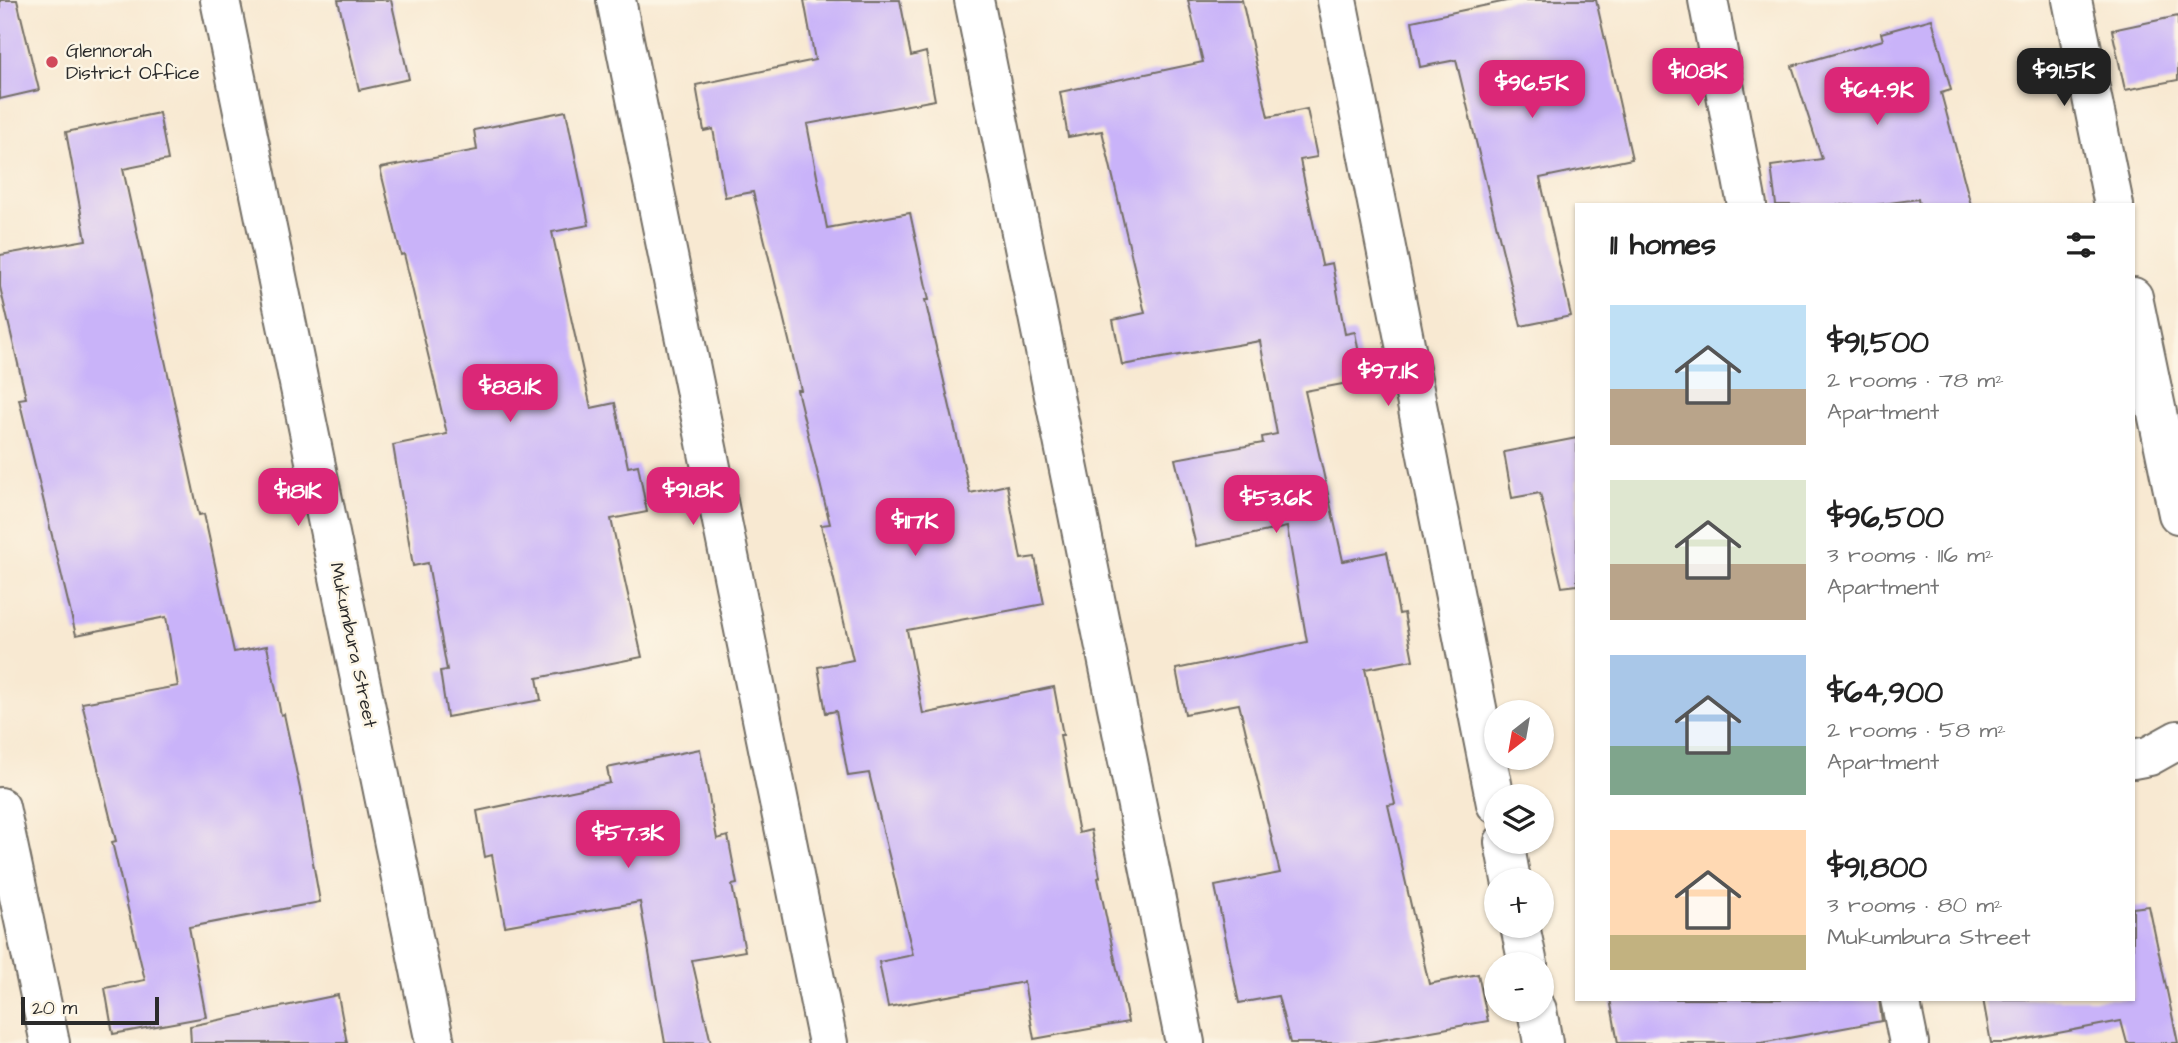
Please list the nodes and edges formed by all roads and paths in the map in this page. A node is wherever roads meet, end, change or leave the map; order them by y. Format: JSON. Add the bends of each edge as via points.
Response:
{"nodes":[{"id":1,"x":220,"y":0,"type":"edge"},
{"id":2,"x":616,"y":0,"type":"edge"},
{"id":3,"x":974,"y":0,"type":"edge"},
{"id":4,"x":1337,"y":0,"type":"edge"},
{"id":5,"x":1708,"y":0,"type":"edge"},
{"id":6,"x":2072,"y":0,"type":"edge"},
{"id":7,"x":1747,"y":203,"type":"edge"},
{"id":8,"x":2114,"y":203,"type":"edge"},
{"id":9,"x":2135,"y":307,"type":"edge"},
{"id":10,"x":2178,"y":514,"type":"edge"},
{"id":11,"x":2178,"y":740,"type":"edge"},
{"id":12,"x":2135,"y":759,"type":"edge"},
{"id":13,"x":1492,"y":784,"type":"edge"},
{"id":14,"x":0,"y":807,"type":"edge"},
{"id":15,"x":1900,"y":1001,"type":"edge"},
{"id":16,"x":1540,"y":1022,"type":"edge"},
{"id":17,"x":50,"y":1043,"type":"edge"},
{"id":18,"x":435,"y":1043,"type":"edge"},
{"id":19,"x":828,"y":1043,"type":"edge"},
{"id":20,"x":1185,"y":1043,"type":"edge"},
{"id":21,"x":1544,"y":1043,"type":"edge"},
{"id":22,"x":1909,"y":1043,"type":"edge"}],
"edges":[{"from":1,"to":18,"type":"street","name":"Mukumbura Street"},
{"from":2,"to":19,"type":"street"},
{"from":3,"to":20,"type":"street"},
{"from":4,"to":13,"type":"street"},
{"from":5,"to":7,"type":"street"},
{"from":6,"to":8,"type":"street"},
{"from":9,"to":10,"type":"street"},
{"from":11,"to":12,"type":"street"},
{"from":14,"to":17,"type":"street"},
{"from":15,"to":22,"type":"street"},
{"from":16,"to":21,"type":"street"}]}
